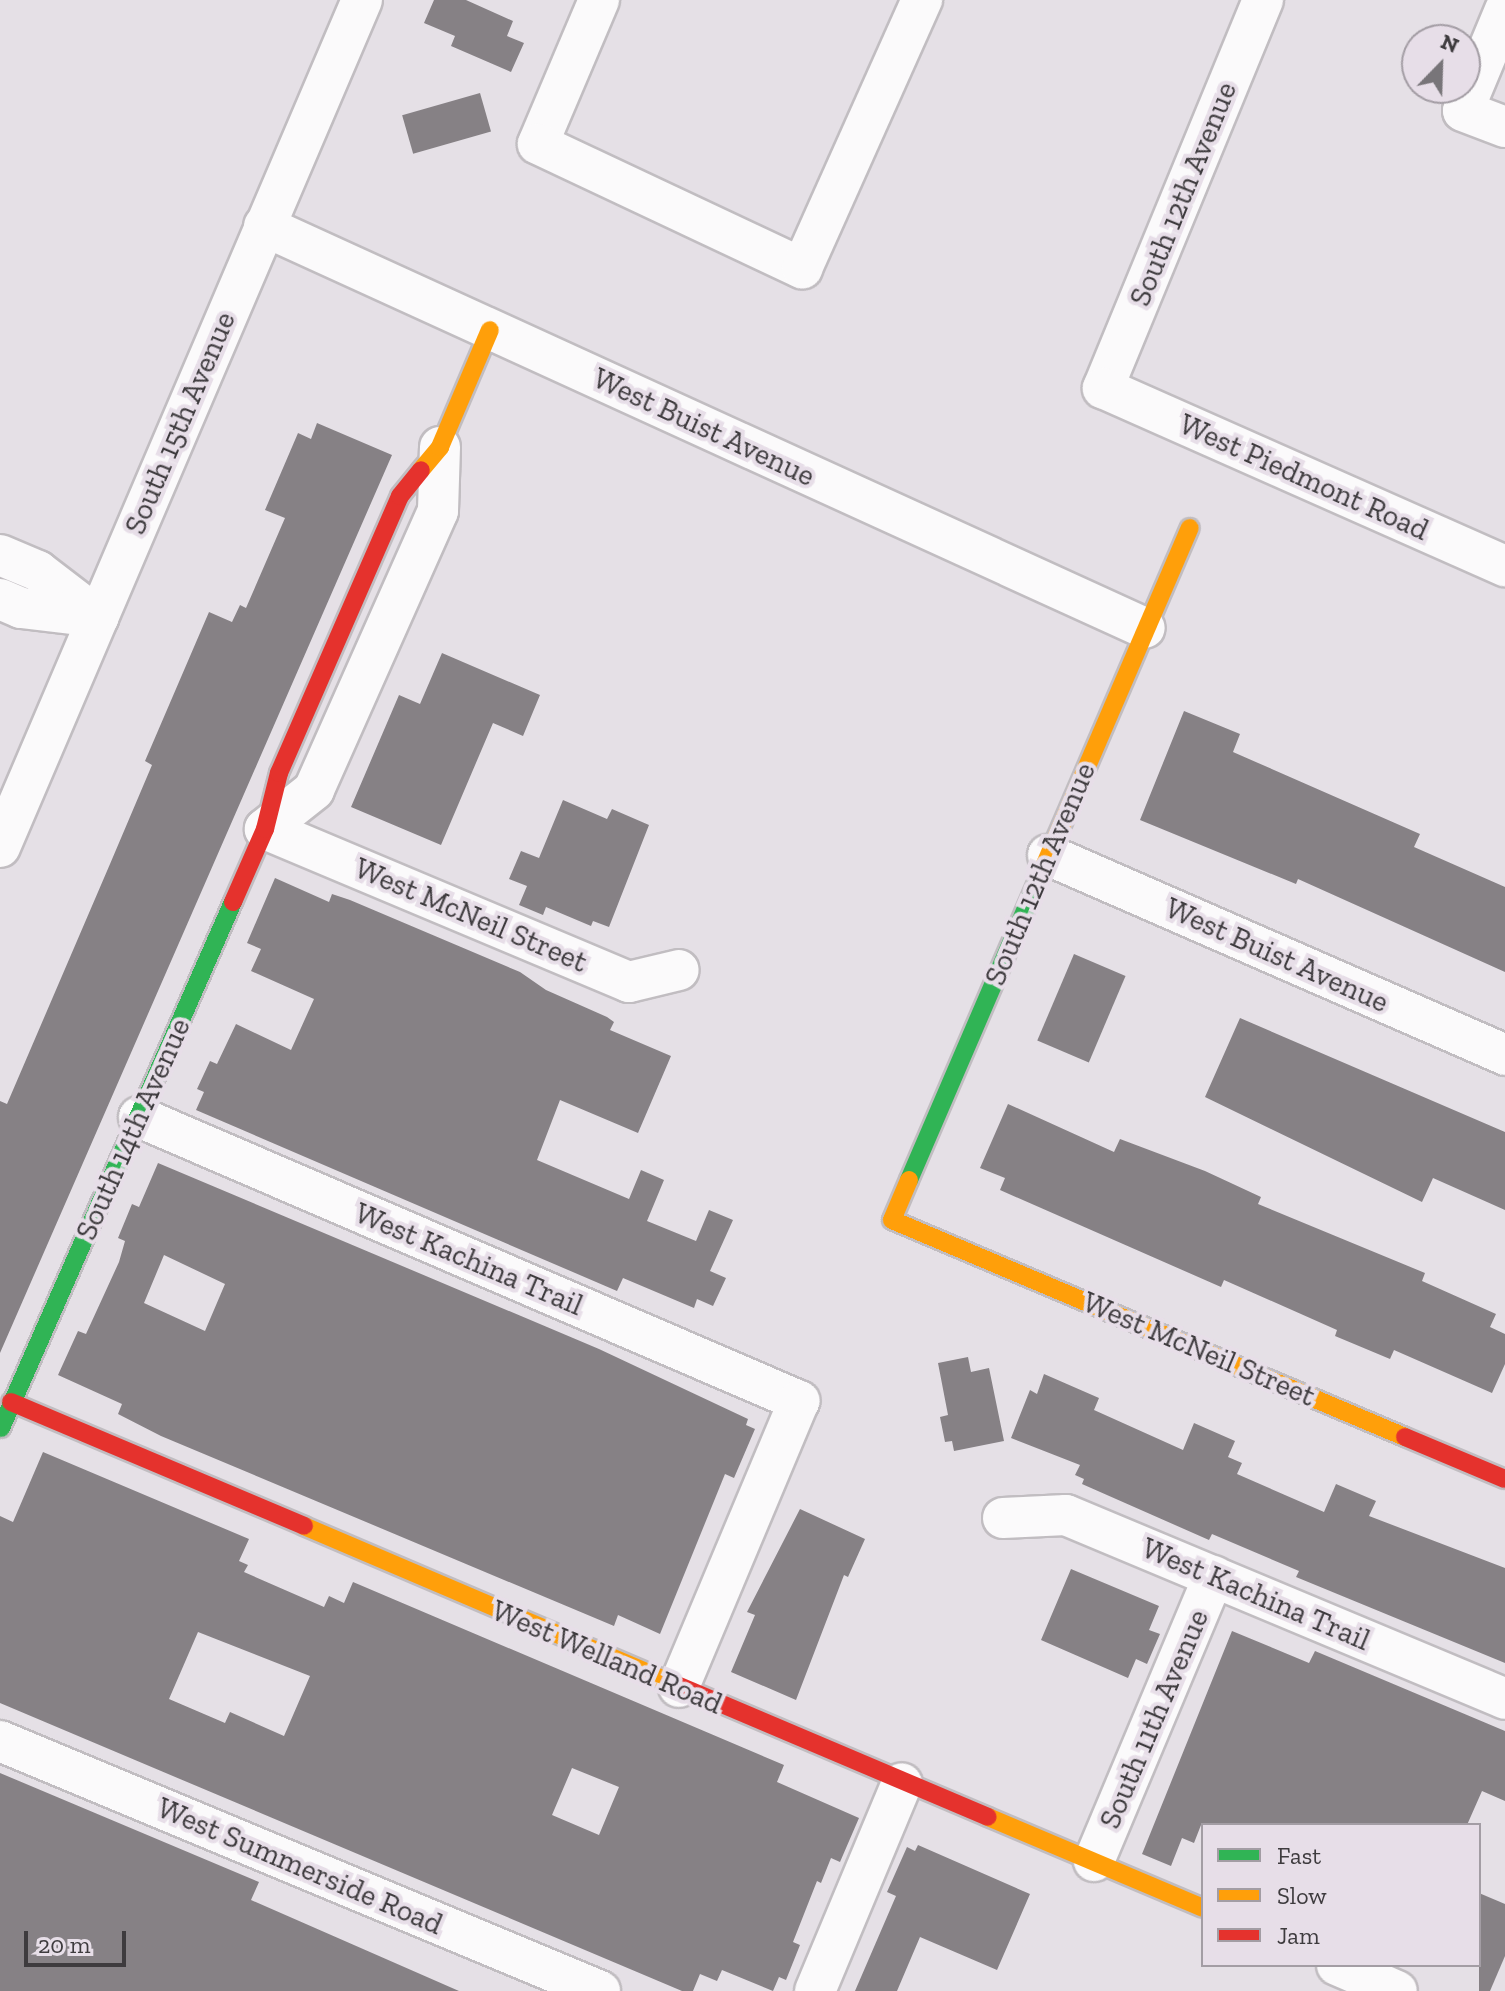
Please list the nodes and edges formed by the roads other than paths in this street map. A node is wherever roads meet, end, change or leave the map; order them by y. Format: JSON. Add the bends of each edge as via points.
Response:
{"nodes":[{"id":1,"x":362,"y":0,"type":"edge"},
{"id":2,"x":599,"y":0,"type":"edge"},
{"id":3,"x":922,"y":0,"type":"edge"},
{"id":4,"x":1263,"y":0,"type":"edge"},
{"id":5,"x":1505,"y":10,"type":"edge"},
{"id":6,"x":1505,"y":127,"type":"edge"},
{"id":7,"x":264,"y":226,"type":"junction"},
{"id":8,"x":490,"y":330,"type":"junction"},
{"id":9,"x":1103,"y":388,"type":"joint"},
{"id":10,"x":440,"y":447,"type":"joint"},
{"id":11,"x":1190,"y":528,"type":"dead end"},
{"id":12,"x":0,"y":555,"type":"edge"},
{"id":13,"x":1505,"y":566,"type":"edge"},
{"id":14,"x":0,"y":599,"type":"edge"},
{"id":15,"x":98,"y":617,"type":"junction"},
{"id":16,"x":1145,"y":628,"type":"junction"},
{"id":17,"x":265,"y":829,"type":"junction"},
{"id":18,"x":0,"y":847,"type":"edge"},
{"id":19,"x":1048,"y":855,"type":"junction"},
{"id":20,"x":679,"y":970,"type":"dead end"},
{"id":21,"x":1505,"y":1055,"type":"edge"},
{"id":22,"x":139,"y":1117,"type":"junction"},
{"id":23,"x":892,"y":1220,"type":"joint"},
{"id":24,"x":11,"y":1402,"type":"junction"},
{"id":25,"x":0,"y":1430,"type":"edge"},
{"id":26,"x":1505,"y":1479,"type":"edge"},
{"id":27,"x":1003,"y":1518,"type":"dead end"},
{"id":28,"x":1214,"y":1576,"type":"junction"},
{"id":29,"x":679,"y":1687,"type":"junction"},
{"id":30,"x":1505,"y":1699,"type":"edge"},
{"id":31,"x":0,"y":1741,"type":"edge"},
{"id":32,"x":902,"y":1783,"type":"junction"},
{"id":33,"x":1094,"y":1861,"type":"junction"},
{"id":34,"x":1201,"y":1907,"type":"edge"},
{"id":35,"x":1342,"y":1967,"type":"edge"},
{"id":36,"x":600,"y":1991,"type":"edge"},
{"id":37,"x":815,"y":1991,"type":"edge"},
{"id":38,"x":1397,"y":1991,"type":"edge"}],
"edges":[{"from":1,"to":7,"type":"street","name":"South 15th Avenue"},
{"from":2,"to":3,"type":"street","via":[[538,144],[802,268]]},
{"from":4,"to":9,"type":"street","name":"South 12th Avenue"},
{"from":5,"to":6,"type":"street","via":[[1463,111]]},
{"from":7,"to":8,"type":"street","name":"West Buist Avenue"},
{"from":7,"to":15,"type":"street","name":"South 15th Avenue"},
{"from":8,"to":10,"type":"street","name":"South 14th Avenue"},
{"from":8,"to":16,"type":"street","name":"West Buist Avenue"},
{"from":9,"to":13,"type":"street","name":"West Piedmont Road"},
{"from":10,"to":17,"type":"street","name":"South 14th Avenue","via":[[438,511],[400,546],[314,790]]},
{"from":11,"to":16,"type":"street","name":"South 12th Avenue"},
{"from":12,"to":15,"type":"street","via":[[38,571]]},
{"from":14,"to":15,"type":"street","via":[[21,608]]},
{"from":15,"to":18,"type":"street","name":"South 15th Avenue"},
{"from":16,"to":19,"type":"street","name":"South 12th Avenue"},
{"from":17,"to":20,"type":"street","name":"West McNeil Street","via":[[629,982]]},
{"from":17,"to":22,"type":"street","name":"South 14th Avenue"},
{"from":19,"to":21,"type":"street","name":"West Buist Avenue"},
{"from":19,"to":23,"type":"street","name":"South 12th Avenue"},
{"from":22,"to":24,"type":"street","name":"South 14th Avenue"},
{"from":22,"to":29,"type":"street","name":"West Kachina Trail","via":[[799,1401]]},
{"from":23,"to":26,"type":"street","name":"West McNeil Street"},
{"from":24,"to":25,"type":"street","name":"South 14th Avenue"},
{"from":24,"to":29,"type":"street","name":"West Welland Road"},
{"from":27,"to":28,"type":"street","name":"West Kachina Trail","via":[[1066,1515]]},
{"from":28,"to":30,"type":"street","name":"West Kachina Trail"},
{"from":28,"to":33,"type":"street","name":"South 11th Avenue"},
{"from":29,"to":32,"type":"street","name":"West Welland Road"},
{"from":31,"to":36,"type":"street","name":"West Summerside Road"},
{"from":32,"to":33,"type":"street","name":"West Welland Road"},
{"from":32,"to":37,"type":"street"},
{"from":33,"to":34,"type":"street","name":"West Welland Road"},
{"from":35,"to":38,"type":"street"}]}
